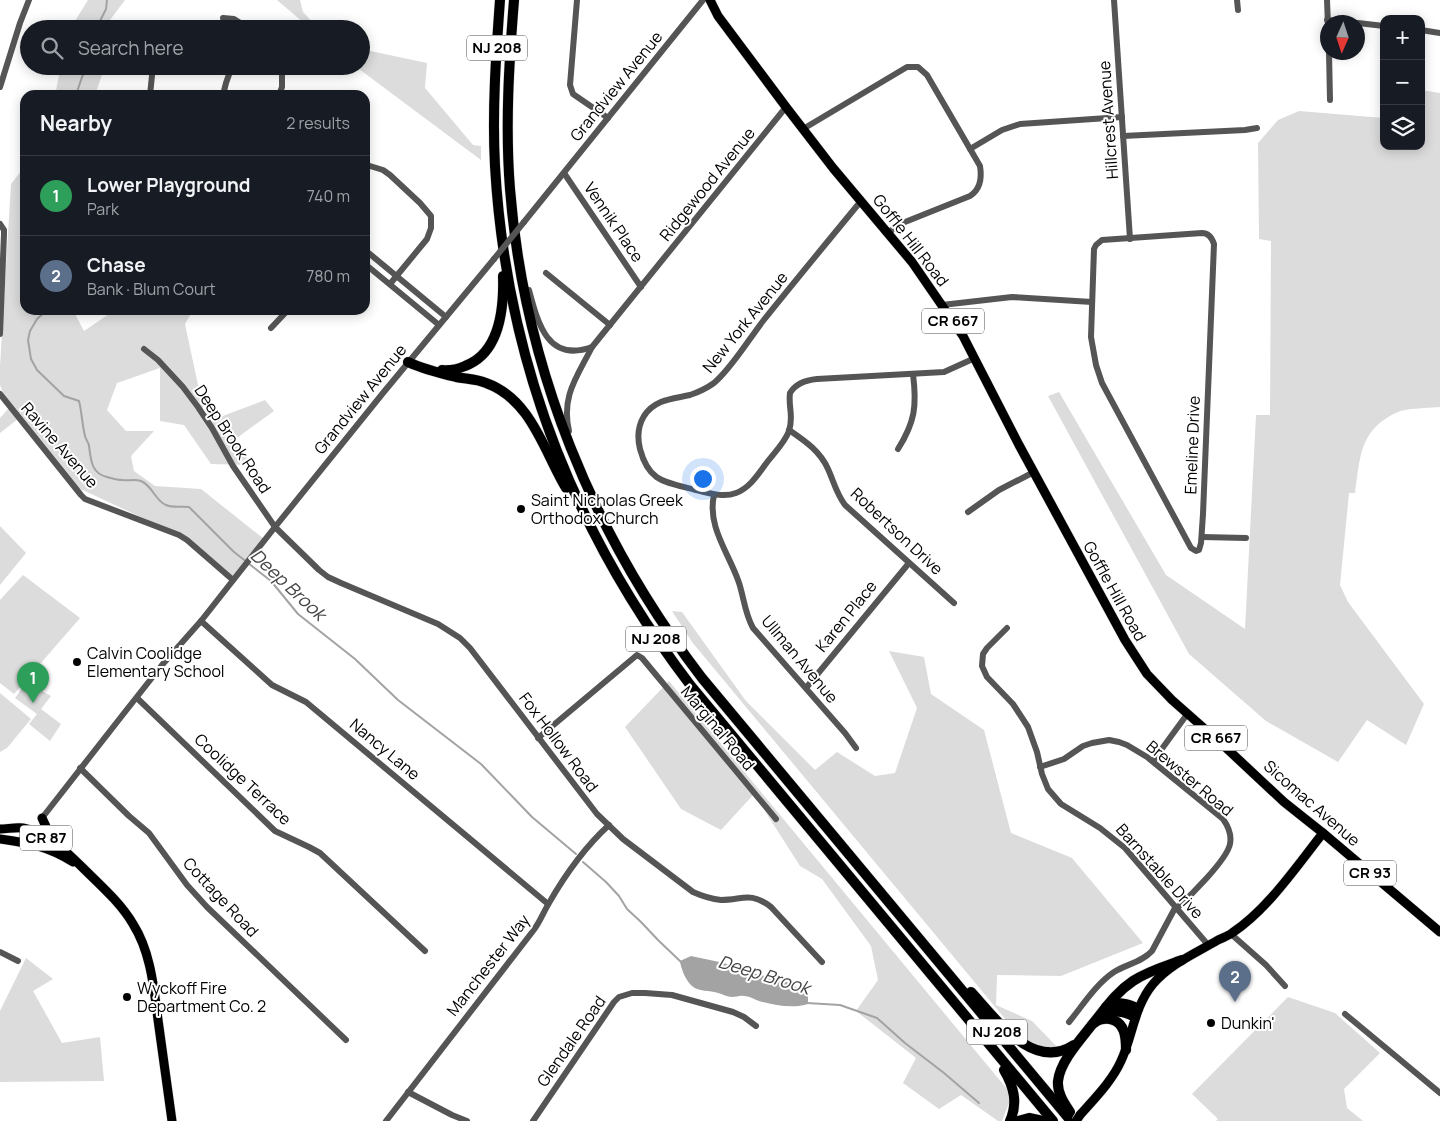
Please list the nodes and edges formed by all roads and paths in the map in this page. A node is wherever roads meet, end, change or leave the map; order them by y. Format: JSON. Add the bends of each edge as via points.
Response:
{"nodes":[{"id":1,"x":29,"y":0,"type":"edge"},
{"id":2,"x":500,"y":0,"type":"edge"},
{"id":3,"x":514,"y":0,"type":"edge"},
{"id":4,"x":576,"y":0,"type":"edge"},
{"id":5,"x":703,"y":0,"type":"edge"},
{"id":6,"x":710,"y":0,"type":"edge"},
{"id":7,"x":1114,"y":0,"type":"edge"},
{"id":8,"x":1237,"y":0,"type":"edge"},
{"id":9,"x":1327,"y":0,"type":"edge"},
{"id":10,"x":1238,"y":10,"type":"dead end"},
{"id":11,"x":1327,"y":15,"type":"edge"},
{"id":12,"x":224,"y":18,"type":"dead end"},
{"id":13,"x":21,"y":20,"type":"edge"},
{"id":14,"x":236,"y":20,"type":"edge"},
{"id":15,"x":20,"y":23,"type":"edge"},
{"id":16,"x":1365,"y":24,"type":"edge"},
{"id":17,"x":1380,"y":26,"type":"edge"},
{"id":18,"x":1425,"y":31,"type":"edge"},
{"id":19,"x":1440,"y":33,"type":"edge"},
{"id":20,"x":1329,"y":60,"type":"edge"},
{"id":21,"x":153,"y":75,"type":"edge"},
{"id":22,"x":229,"y":75,"type":"edge"},
{"id":23,"x":282,"y":75,"type":"edge"},
{"id":24,"x":0,"y":87,"type":"edge"},
{"id":25,"x":151,"y":90,"type":"edge"},
{"id":26,"x":225,"y":90,"type":"edge"},
{"id":27,"x":281,"y":90,"type":"edge"},
{"id":28,"x":1330,"y":100,"type":"dead end"},
{"id":29,"x":786,"y":107,"type":"junction"},
{"id":30,"x":1122,"y":117,"type":"junction"},
{"id":31,"x":608,"y":118,"type":"junction"},
{"id":32,"x":1257,"y":128,"type":"dead end"},
{"id":33,"x":803,"y":129,"type":"junction"},
{"id":34,"x":1123,"y":136,"type":"junction"},
{"id":35,"x":970,"y":149,"type":"junction"},
{"id":36,"x":370,"y":166,"type":"dead end"},
{"id":37,"x":564,"y":172,"type":"junction"},
{"id":38,"x":861,"y":201,"type":"junction"},
{"id":39,"x":0,"y":224,"type":"edge"},
{"id":40,"x":888,"y":233,"type":"junction"},
{"id":41,"x":502,"y":237,"type":"junction"},
{"id":42,"x":515,"y":237,"type":"junction"},
{"id":43,"x":1130,"y":239,"type":"junction"},
{"id":44,"x":370,"y":254,"type":"edge"},
{"id":45,"x":370,"y":268,"type":"edge"},
{"id":46,"x":546,"y":273,"type":"dead end"},
{"id":47,"x":396,"y":276,"type":"junction"},
{"id":48,"x":390,"y":284,"type":"junction"},
{"id":49,"x":642,"y":286,"type":"junction"},
{"id":50,"x":1092,"y":302,"type":"junction"},
{"id":51,"x":942,"y":305,"type":"junction"},
{"id":52,"x":283,"y":315,"type":"edge"},
{"id":53,"x":446,"y":318,"type":"junction"},
{"id":54,"x":439,"y":325,"type":"junction"},
{"id":55,"x":610,"y":326,"type":"junction"},
{"id":56,"x":271,"y":328,"type":"dead end"},
{"id":57,"x":0,"y":334,"type":"edge"},
{"id":58,"x":592,"y":347,"type":"junction"},
{"id":59,"x":144,"y":349,"type":"dead end"},
{"id":60,"x":975,"y":358,"type":"junction"},
{"id":61,"x":408,"y":362,"type":"junction"},
{"id":62,"x":913,"y":374,"type":"junction"},
{"id":63,"x":0,"y":394,"type":"edge"},
{"id":64,"x":790,"y":430,"type":"junction"},
{"id":65,"x":898,"y":449,"type":"dead end"},
{"id":66,"x":1034,"y":472,"type":"junction"},
{"id":67,"x":714,"y":495,"type":"junction"},
{"id":68,"x":594,"y":503,"type":"junction"},
{"id":69,"x":968,"y":512,"type":"dead end"},
{"id":70,"x":275,"y":527,"type":"junction"},
{"id":71,"x":1202,"y":537,"type":"junction"},
{"id":72,"x":1246,"y":538,"type":"dead end"},
{"id":73,"x":602,"y":550,"type":"junction"},
{"id":74,"x":909,"y":562,"type":"junction"},
{"id":75,"x":233,"y":580,"type":"junction"},
{"id":76,"x":954,"y":603,"type":"dead end"},
{"id":77,"x":201,"y":621,"type":"junction"},
{"id":78,"x":1007,"y":628,"type":"dead end"},
{"id":79,"x":1147,"y":674,"type":"joint"},
{"id":80,"x":806,"y":688,"type":"junction"},
{"id":81,"x":136,"y":698,"type":"junction"},
{"id":82,"x":1188,"y":713,"type":"junction"},
{"id":83,"x":538,"y":738,"type":"junction"},
{"id":84,"x":856,"y":748,"type":"dead end"},
{"id":85,"x":1153,"y":761,"type":"junction"},
{"id":86,"x":1040,"y":767,"type":"junction"},
{"id":87,"x":80,"y":768,"type":"junction"},
{"id":88,"x":1284,"y":802,"type":"joint"},
{"id":89,"x":42,"y":818,"type":"junction"},
{"id":90,"x":776,"y":819,"type":"dead end"},
{"id":91,"x":609,"y":825,"type":"junction"},
{"id":92,"x":0,"y":829,"type":"edge"},
{"id":93,"x":36,"y":832,"type":"junction"},
{"id":94,"x":1323,"y":833,"type":"junction"},
{"id":95,"x":0,"y":839,"type":"edge"},
{"id":96,"x":31,"y":843,"type":"junction"},
{"id":97,"x":64,"y":848,"type":"junction"},
{"id":98,"x":84,"y":869,"type":"junction"},
{"id":99,"x":548,"y":904,"type":"junction"},
{"id":100,"x":1176,"y":908,"type":"junction"},
{"id":101,"x":1440,"y":932,"type":"edge"},
{"id":102,"x":1231,"y":934,"type":"junction"},
{"id":103,"x":923,"y":944,"type":"junction"},
{"id":104,"x":1209,"y":946,"type":"junction"},
{"id":105,"x":425,"y":951,"type":"dead end"},
{"id":106,"x":0,"y":952,"type":"edge"},
{"id":107,"x":18,"y":960,"type":"dead end"},
{"id":108,"x":1182,"y":960,"type":"junction"},
{"id":109,"x":822,"y":962,"type":"dead end"},
{"id":110,"x":1285,"y":986,"type":"dead end"},
{"id":111,"x":1103,"y":1009,"type":"junction"},
{"id":112,"x":961,"y":1010,"type":"junction"},
{"id":113,"x":1136,"y":1013,"type":"junction"},
{"id":114,"x":1345,"y":1014,"type":"dead end"},
{"id":115,"x":1069,"y":1022,"type":"dead end"},
{"id":116,"x":1093,"y":1024,"type":"junction"},
{"id":117,"x":756,"y":1026,"type":"dead end"},
{"id":118,"x":1080,"y":1039,"type":"junction"},
{"id":119,"x":346,"y":1040,"type":"dead end"},
{"id":120,"x":1126,"y":1050,"type":"junction"},
{"id":121,"x":408,"y":1092,"type":"junction"},
{"id":122,"x":1440,"y":1093,"type":"edge"},
{"id":123,"x":1078,"y":1119,"type":"edge"},
{"id":124,"x":172,"y":1121,"type":"edge"},
{"id":125,"x":386,"y":1121,"type":"edge"},
{"id":126,"x":467,"y":1121,"type":"edge"},
{"id":127,"x":533,"y":1121,"type":"edge"},
{"id":128,"x":1010,"y":1121,"type":"edge"},
{"id":129,"x":1018,"y":1121,"type":"edge"},
{"id":130,"x":1043,"y":1121,"type":"edge"},
{"id":131,"x":1053,"y":1121,"type":"edge"},
{"id":132,"x":1071,"y":1121,"type":"edge"}],
"edges":[{"from":1,"to":13,"type":"street"},
{"from":2,"to":41,"type":"highway","number":"NJ 208","via":[[494,143]]},
{"from":3,"to":42,"type":"highway","number":"NJ 208","via":[[508,114]]},
{"from":4,"to":31,"type":"street","via":[[570,90]]},
{"from":5,"to":31,"type":"street","name":"Grandview Avenue"},
{"from":6,"to":29,"type":"main road","name":"Goffle Hill Road","number":"CR 667","via":[[718,16]]},
{"from":7,"to":30,"type":"street","name":"Hillcrest Avenue"},
{"from":8,"to":10,"type":"street"},
{"from":9,"to":11,"type":"street"},
{"from":12,"to":14,"type":"street"},
{"from":15,"to":24,"type":"street"},
{"from":16,"to":17,"type":"street"},
{"from":18,"to":19,"type":"street"},
{"from":20,"to":28,"type":"street"},
{"from":21,"to":25,"type":"street"},
{"from":22,"to":26,"type":"street"},
{"from":23,"to":27,"type":"street"},
{"from":29,"to":33,"type":"main road","name":"Goffle Hill Road","number":"CR 667"},
{"from":29,"to":49,"type":"street","name":"Ridgewood Avenue"},
{"from":30,"to":34,"type":"street","name":"Hillcrest Avenue"},
{"from":30,"to":35,"type":"street","via":[[1020,124],[1002,130]]},
{"from":31,"to":37,"type":"street","name":"Grandview Avenue"},
{"from":32,"to":34,"type":"street"},
{"from":33,"to":35,"type":"street","via":[[912,66],[927,74]]},
{"from":33,"to":38,"type":"main road","name":"Goffle Hill Road","number":"CR 667"},
{"from":34,"to":43,"type":"street","name":"Hillcrest Avenue"},
{"from":35,"to":40,"type":"street","via":[[981,172],[980,184],[973,194],[900,224]]},
{"from":36,"to":47,"type":"street","via":[[390,175],[431,216],[427,240]]},
{"from":37,"to":49,"type":"street","name":"Vennik Place"},
{"from":37,"to":53,"type":"street","name":"Grandview Avenue","bridge":true},
{"from":38,"to":40,"type":"main road","name":"Goffle Hill Road","number":"CR 667"},
{"from":38,"to":67,"type":"street","name":"New York Avenue","via":[[723,375],[699,392],[659,402],[643,418],[638,442],[651,473],[663,481]]},
{"from":39,"to":57,"type":"street","via":[[4,230]]},
{"from":40,"to":51,"type":"main road","name":"Goffle Hill Road","number":"CR 667"},
{"from":41,"to":61,"type":"highway","via":[[501,316],[483,354],[469,365],[453,370]]},
{"from":41,"to":73,"type":"highway","number":"NJ 208","via":[[519,332],[538,397],[562,466]]},
{"from":42,"to":58,"type":"street","via":[[536,314],[546,337],[565,350],[579,351]]},
{"from":42,"to":68,"type":"highway","number":"NJ 208","via":[[527,306],[544,371],[566,438]]},
{"from":43,"to":50,"type":"street","name":"Emeline Drive","via":[[1102,240],[1096,245]]},
{"from":43,"to":71,"type":"street","name":"Emeline Drive","via":[[1204,233],[1214,244]]},
{"from":44,"to":47,"type":"street"},
{"from":45,"to":48,"type":"street"},
{"from":46,"to":55,"type":"street"},
{"from":47,"to":48,"type":"street"},
{"from":47,"to":53,"type":"street"},
{"from":48,"to":54,"type":"street"},
{"from":49,"to":55,"type":"street","name":"Ridgewood Avenue"},
{"from":50,"to":51,"type":"street","via":[[1012,297]]},
{"from":50,"to":71,"type":"street","name":"Emeline Drive","via":[[1092,346],[1102,383],[1194,550],[1199,550]]},
{"from":51,"to":60,"type":"main road","name":"Goffle Hill Road","number":"CR 667"},
{"from":52,"to":56,"type":"street"},
{"from":53,"to":54,"type":"street","name":"Grandview Avenue"},
{"from":54,"to":61,"type":"street","name":"Grandview Avenue"},
{"from":55,"to":58,"type":"street","name":"Ridgewood Avenue"},
{"from":58,"to":68,"type":"street","name":"Ridgewood Avenue","via":[[572,384],[566,408],[570,433]]},
{"from":59,"to":70,"type":"street","name":"Deep Brook Road","via":[[158,360],[198,407]]},
{"from":60,"to":62,"type":"street","via":[[944,372]]},
{"from":60,"to":66,"type":"main road","name":"Goffle Hill Road","number":"CR 667"},
{"from":61,"to":70,"type":"street","name":"Grandview Avenue"},
{"from":61,"to":73,"type":"highway","via":[[422,369],[486,383],[520,406]]},
{"from":62,"to":64,"type":"street","via":[[803,382],[792,389],[789,398],[792,412]]},
{"from":62,"to":65,"type":"street","via":[[914,415]]},
{"from":63,"to":75,"type":"street","name":"Ravine Avenue","via":[[85,498],[180,536]]},
{"from":64,"to":67,"type":"street","name":"New York Avenue","via":[[744,489],[731,495]]},
{"from":64,"to":74,"type":"street","name":"Robertson Drive","via":[[818,452],[845,505]]},
{"from":66,"to":69,"type":"street","via":[[999,490]]},
{"from":66,"to":79,"type":"main road","name":"Goffle Hill Road","number":"CR 667","via":[[1125,640]]},
{"from":67,"to":80,"type":"street","name":"Ullman Avenue","via":[[712,509],[716,527],[738,578],[748,620]]},
{"from":68,"to":103,"type":"highway","number":"NJ 208","via":[[636,584],[688,660]]},
{"from":70,"to":75,"type":"street","name":"Grandview Avenue"},
{"from":70,"to":83,"type":"street","name":"Fox Hollow Road","via":[[328,577],[438,624],[460,638]]},
{"from":71,"to":72,"type":"street"},
{"from":73,"to":112,"type":"highway","number":"NJ 208","via":[[650,630],[691,686]]},
{"from":74,"to":76,"type":"street","name":"Robertson Drive"},
{"from":74,"to":80,"type":"street","name":"Karen Place"},
{"from":75,"to":77,"type":"street","name":"Grandview Avenue"},
{"from":77,"to":81,"type":"street","name":"Grandview Avenue"},
{"from":77,"to":99,"type":"street","name":"Nancy Lane","via":[[272,685],[310,705]]},
{"from":78,"to":86,"type":"street","name":"Barnstable Drive","via":[[983,654],[982,666],[987,677],[1021,715],[1033,738]]},
{"from":79,"to":82,"type":"main road","name":"Sicomac Avenue","number":"CR 667"},
{"from":80,"to":84,"type":"street","name":"Ullman Avenue"},
{"from":81,"to":87,"type":"street","name":"Grandview Avenue"},
{"from":81,"to":105,"type":"street","name":"Coolidge Terrace","via":[[275,832],[320,853]]},
{"from":82,"to":85,"type":"street"},
{"from":82,"to":88,"type":"main road","name":"Sicomac Avenue","number":"CR 667"},
{"from":83,"to":90,"type":"street","name":"Marginal Road","via":[[638,655]]},
{"from":83,"to":91,"type":"street","name":"Fox Hollow Road"},
{"from":85,"to":86,"type":"street","name":"Brewster Road","via":[[1127,745],[1100,741],[1084,746],[1056,763]]},
{"from":85,"to":100,"type":"street","name":"Brewster Road","via":[[1223,819],[1230,832],[1230,845],[1224,857],[1191,896]]},
{"from":86,"to":100,"type":"street","name":"Barnstable Drive","via":[[1054,797],[1113,837]]},
{"from":87,"to":89,"type":"street","name":"Grandview Avenue"},
{"from":87,"to":119,"type":"street","name":"Cottage Road","via":[[149,833],[207,907]]},
{"from":88,"to":94,"type":"main road","name":"Sicomac Avenue","number":"CR 93"},
{"from":89,"to":93,"type":"main road"},
{"from":89,"to":97,"type":"main road"},
{"from":91,"to":99,"type":"street","name":"Manchester Way","via":[[587,847]]},
{"from":91,"to":109,"type":"street","name":"Fox Hollow Road","via":[[693,892],[711,899],[749,897],[764,901]]},
{"from":92,"to":93,"type":"main road","number":"CR 87","via":[[22,828]]},
{"from":93,"to":96,"type":"main road"},
{"from":93,"to":97,"type":"main road","number":"CR 87"},
{"from":94,"to":101,"type":"main road","name":"Sicomac Avenue","number":"CR 93"},
{"from":94,"to":102,"type":"main road","via":[[1270,900]]},
{"from":95,"to":96,"type":"main road","number":"CR 87"},
{"from":96,"to":98,"type":"main road","number":"CR 87"},
{"from":97,"to":98,"type":"main road","number":"CR 87"},
{"from":98,"to":124,"type":"main road","number":"CR 87","via":[[124,911],[145,949]]},
{"from":99,"to":121,"type":"street","name":"Manchester Way","via":[[534,931]]},
{"from":100,"to":104,"type":"street","name":"Barnstable Drive"},
{"from":100,"to":115,"type":"street","name":"Brewster Road","via":[[1148,956],[1107,978]]},
{"from":102,"to":104,"type":"main road"},
{"from":102,"to":110,"type":"street"},
{"from":103,"to":118,"type":"highway","via":[[1007,1030],[1028,1046],[1056,1053]]},
{"from":103,"to":132,"type":"highway","number":"NJ 208"},
{"from":104,"to":108,"type":"main road"},
{"from":106,"to":107,"type":"street"},
{"from":108,"to":111,"type":"highway","via":[[1134,980]]},
{"from":108,"to":113,"type":"main road","via":[[1153,984]]},
{"from":111,"to":113,"type":"highway","via":[[1119,1003],[1129,1005]]},
{"from":111,"to":116,"type":"highway"},
{"from":112,"to":128,"type":"highway","via":[[1009,1078],[1015,1101]]},
{"from":112,"to":131,"type":"highway","number":"NJ 208"},
{"from":113,"to":116,"type":"highway","via":[[1114,1011],[1102,1015]]},
{"from":113,"to":120,"type":"main road"},
{"from":114,"to":122,"type":"street"},
{"from":116,"to":118,"type":"highway"},
{"from":116,"to":120,"type":"highway","via":[[1107,1018],[1117,1022],[1124,1030]]},
{"from":117,"to":127,"type":"street","name":"Glendale Road","via":[[734,1012],[682,998],[626,994],[614,1002]]},
{"from":118,"to":123,"type":"highway","via":[[1058,1078],[1062,1099]]},
{"from":120,"to":123,"type":"main road","via":[[1119,1066]]},
{"from":121,"to":125,"type":"street","name":"Manchester Way"},
{"from":121,"to":126,"type":"street"},
{"from":129,"to":130,"type":"highway","via":[[1028,1118]]}]}
